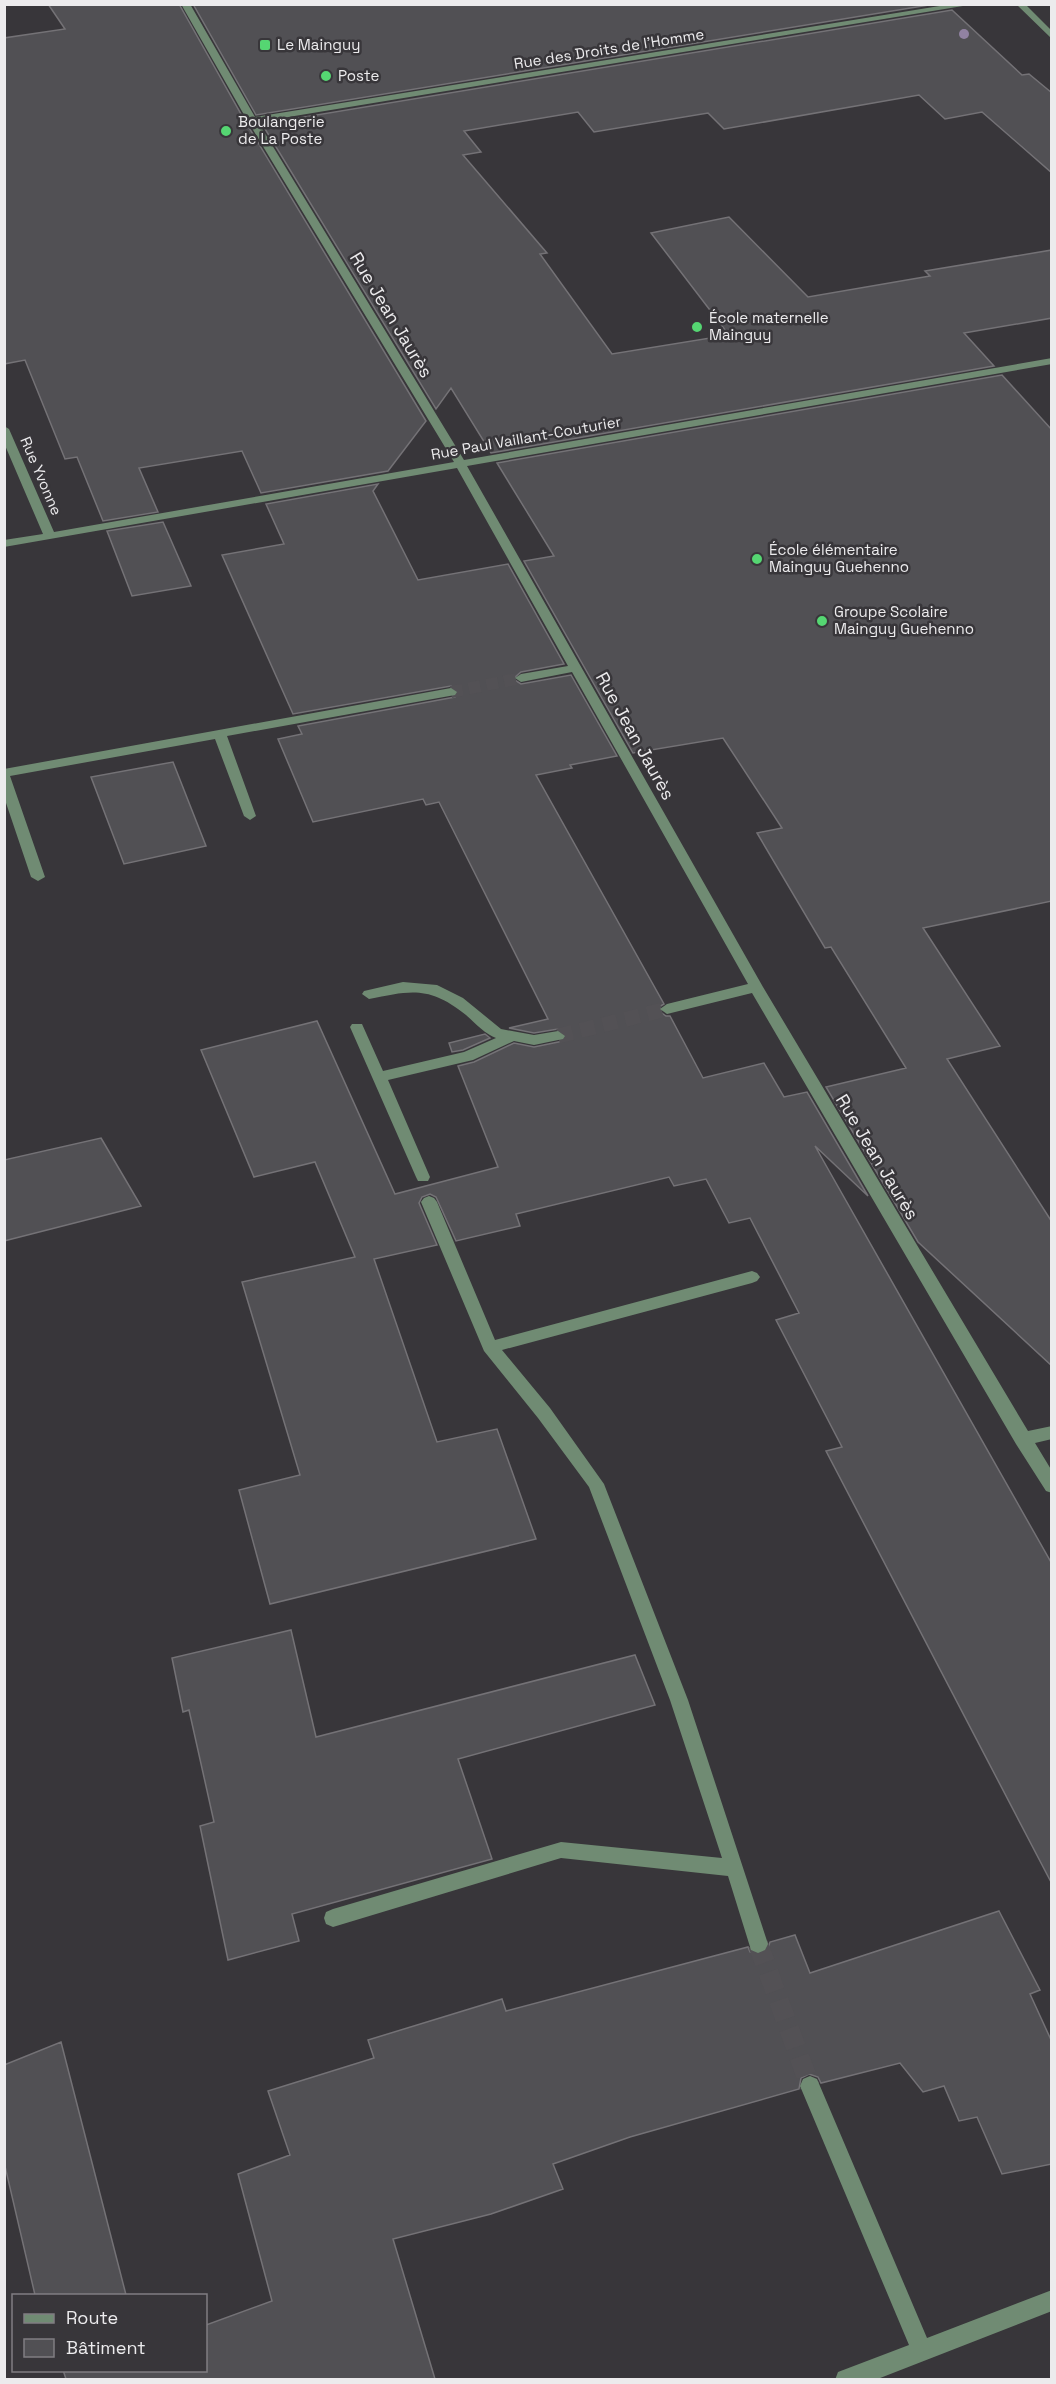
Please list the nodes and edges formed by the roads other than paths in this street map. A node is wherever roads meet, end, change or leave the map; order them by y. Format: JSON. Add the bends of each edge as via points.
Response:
{"nodes":[{"id":1,"x":185,"y":4,"type":"edge"},
{"id":2,"x":971,"y":4,"type":"edge"},
{"id":3,"x":1020,"y":4,"type":"edge"},
{"id":4,"x":1052,"y":37,"type":"edge"},
{"id":5,"x":252,"y":120,"type":"junction"},
{"id":6,"x":1052,"y":361,"type":"edge"},
{"id":7,"x":4,"y":429,"type":"edge"},
{"id":8,"x":461,"y":465,"type":"junction"},
{"id":9,"x":50,"y":536,"type":"junction"},
{"id":10,"x":4,"y":544,"type":"edge"},
{"id":11,"x":576,"y":668,"type":"junction"},
{"id":12,"x":521,"y":678,"type":"tunnel mouth"},
{"id":13,"x":451,"y":692,"type":"tunnel mouth"},
{"id":14,"x":220,"y":734,"type":"junction"},
{"id":15,"x":4,"y":775,"type":"edge"},
{"id":16,"x":250,"y":816,"type":"dead end"},
{"id":17,"x":38,"y":877,"type":"dead end"},
{"id":18,"x":756,"y":987,"type":"junction"},
{"id":19,"x":369,"y":994,"type":"dead end"},
{"id":20,"x":667,"y":1009,"type":"tunnel mouth"},
{"id":21,"x":357,"y":1027,"type":"dead end"},
{"id":22,"x":513,"y":1036,"type":"junction"},
{"id":23,"x":558,"y":1036,"type":"tunnel mouth"},
{"id":24,"x":379,"y":1077,"type":"junction"},
{"id":25,"x":423,"y":1177,"type":"dead end"},
{"id":26,"x":429,"y":1202,"type":"dead end"},
{"id":27,"x":752,"y":1277,"type":"dead end"},
{"id":28,"x":490,"y":1347,"type":"junction"},
{"id":29,"x":1052,"y":1432,"type":"edge"},
{"id":30,"x":1022,"y":1439,"type":"junction"},
{"id":31,"x":1052,"y":1486,"type":"edge"},
{"id":32,"x":735,"y":1868,"type":"junction"},
{"id":33,"x":333,"y":1918,"type":"dead end"},
{"id":34,"x":758,"y":1944,"type":"tunnel mouth"},
{"id":35,"x":810,"y":2086,"type":"tunnel mouth"},
{"id":36,"x":1052,"y":2300,"type":"edge"},
{"id":37,"x":922,"y":2351,"type":"junction"},
{"id":38,"x":846,"y":2379,"type":"edge"}],
"edges":[{"from":1,"to":5,"type":"street","name":"Rue Jean Jaurès"},
{"from":2,"to":5,"type":"street","name":"Rue des Droits de l'Homme"},
{"from":3,"to":4,"type":"street"},
{"from":5,"to":8,"type":"street","name":"Rue Jean Jaurès"},
{"from":6,"to":8,"type":"street","name":"Rue Paul Vaillant-Couturier"},
{"from":7,"to":9,"type":"street","name":"Rue Yvonne"},
{"from":8,"to":9,"type":"street","name":"Rue Paul Vaillant-Couturier"},
{"from":8,"to":11,"type":"street","name":"Rue Jean Jaurès"},
{"from":9,"to":10,"type":"street","name":"Rue Paul Vaillant-Couturier"},
{"from":11,"to":12,"type":"street"},
{"from":11,"to":18,"type":"street","name":"Rue Jean Jaurès"},
{"from":13,"to":14,"type":"street"},
{"from":14,"to":15,"type":"street"},
{"from":14,"to":16,"type":"street"},
{"from":15,"to":17,"type":"street"},
{"from":18,"to":20,"type":"street"},
{"from":18,"to":30,"type":"street","name":"Rue Jean Jaurès"},
{"from":19,"to":22,"type":"street","via":[[403,987],[432,988],[458,1001],[497,1033]]},
{"from":21,"to":24,"type":"street"},
{"from":22,"to":23,"type":"street","via":[[534,1040]]},
{"from":22,"to":24,"type":"street","via":[[468,1056]]},
{"from":24,"to":25,"type":"street"},
{"from":26,"to":28,"type":"street"},
{"from":27,"to":28,"type":"street"},
{"from":28,"to":32,"type":"street","via":[[596,1484],[679,1700]]},
{"from":29,"to":30,"type":"street"},
{"from":30,"to":31,"type":"street","name":"Rue Jean Jaurès"},
{"from":32,"to":33,"type":"street","via":[[561,1850]]},
{"from":32,"to":34,"type":"street"},
{"from":35,"to":37,"type":"street"},
{"from":36,"to":37,"type":"street"},
{"from":37,"to":38,"type":"street"}]}
